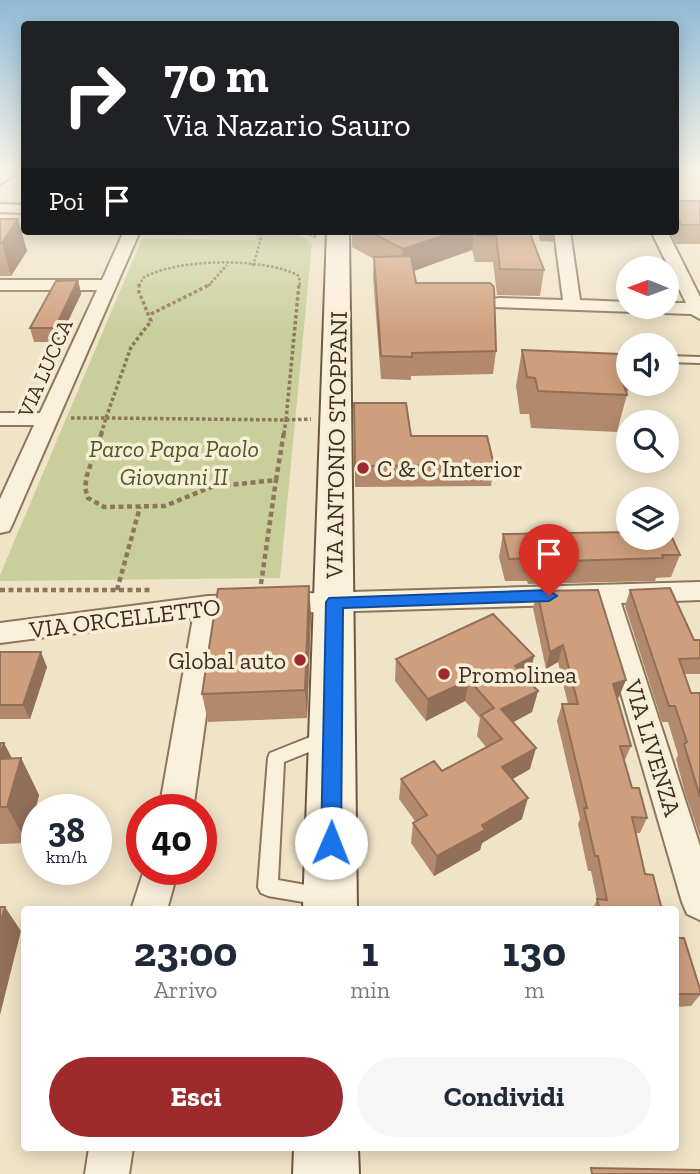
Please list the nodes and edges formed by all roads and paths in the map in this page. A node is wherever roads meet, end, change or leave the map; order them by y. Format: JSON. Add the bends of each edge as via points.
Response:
{"nodes":[{"id":1,"x":130,"y":235,"type":"edge"},
{"id":2,"x":262,"y":235,"type":"edge"},
{"id":3,"x":338,"y":235,"type":"edge"},
{"id":4,"x":563,"y":235,"type":"edge"},
{"id":5,"x":661,"y":235,"type":"edge"},
{"id":6,"x":227,"y":265,"type":"junction"},
{"id":7,"x":253,"y":266,"type":"junction"},
{"id":8,"x":681,"y":275,"type":"junction"},
{"id":9,"x":700,"y":275,"type":"edge"},
{"id":10,"x":0,"y":285,"type":"edge"},
{"id":11,"x":107,"y":285,"type":"junction"},
{"id":12,"x":499,"y":303,"type":"dead end"},
{"id":13,"x":572,"y":306,"type":"junction"},
{"id":14,"x":699,"y":312,"type":"edge"},
{"id":15,"x":151,"y":314,"type":"junction"},
{"id":16,"x":679,"y":359,"type":"edge"},
{"id":17,"x":700,"y":360,"type":"edge"},
{"id":18,"x":49,"y":414,"type":"junction"},
{"id":19,"x":0,"y":419,"type":"edge"},
{"id":20,"x":107,"y":419,"type":"junction"},
{"id":21,"x":286,"y":419,"type":"junction"},
{"id":22,"x":276,"y":481,"type":"junction"},
{"id":23,"x":140,"y":507,"type":"junction"},
{"id":24,"x":0,"y":524,"type":"edge"},
{"id":25,"x":0,"y":590,"type":"edge"},
{"id":26,"x":261,"y":590,"type":"edge"},
{"id":27,"x":700,"y":591,"type":"edge"},
{"id":28,"x":605,"y":594,"type":"junction"},
{"id":29,"x":335,"y":602,"type":"junction"},
{"id":30,"x":208,"y":607,"type":"junction"},
{"id":31,"x":0,"y":633,"type":"edge"},
{"id":32,"x":332,"y":735,"type":"junction"},
{"id":33,"x":179,"y":794,"type":"edge"},
{"id":34,"x":156,"y":885,"type":"edge"},
{"id":35,"x":700,"y":902,"type":"edge"},
{"id":36,"x":330,"y":904,"type":"edge"},
{"id":37,"x":150,"y":906,"type":"edge"},
{"id":38,"x":111,"y":1151,"type":"edge"},
{"id":39,"x":326,"y":1151,"type":"edge"},
{"id":40,"x":107,"y":1174,"type":"edge"},
{"id":41,"x":326,"y":1174,"type":"edge"}],
"edges":[{"from":1,"to":11,"type":"street","name":"VIA LUCCA"},
{"from":2,"to":7,"type":"path"},
{"from":3,"to":29,"type":"street","name":"VIA ANTONIO STOPPANI"},
{"from":4,"to":13,"type":"street"},
{"from":5,"to":8,"type":"street"},
{"from":6,"to":7,"type":"path"},
{"from":6,"to":15,"type":"path","via":[[211,284]]},
{"from":6,"to":15,"type":"path","via":[[178,267],[146,275],[140,279],[138,291]]},
{"from":7,"to":21,"type":"path","via":[[286,268],[301,279]]},
{"from":8,"to":9,"type":"street"},
{"from":8,"to":14,"type":"street"},
{"from":10,"to":11,"type":"street"},
{"from":11,"to":18,"type":"street","name":"VIA LUCCA"},
{"from":12,"to":13,"type":"street"},
{"from":13,"to":14,"type":"street"},
{"from":15,"to":20,"type":"path","via":[[148,327],[131,347]]},
{"from":16,"to":17,"type":"lane"},
{"from":18,"to":19,"type":"street"},
{"from":18,"to":20,"type":"path","via":[[58,409],[55,418]]},
{"from":18,"to":24,"type":"street","name":"VIA LUCCA"},
{"from":20,"to":21,"type":"path"},
{"from":20,"to":23,"type":"path","via":[[87,475],[88,498],[104,507]]},
{"from":21,"to":22,"type":"path"},
{"from":22,"to":23,"type":"path","via":[[211,487],[177,503]]},
{"from":22,"to":26,"type":"path"},
{"from":23,"to":25,"type":"path","via":[[117,590]]},
{"from":27,"to":28,"type":"street","name":"VIA ORCELLETTO"},
{"from":28,"to":29,"type":"street","name":"VIA ORCELLETTO"},
{"from":28,"to":35,"type":"street","name":"VIA LIVENZA"},
{"from":29,"to":30,"type":"street","name":"VIA ORCELLETTO"},
{"from":29,"to":32,"type":"street","name":"VIA ANTONIO STOPPANI"},
{"from":30,"to":31,"type":"street","name":"VIA ORCELLETTO"},
{"from":30,"to":33,"type":"street"},
{"from":32,"to":36,"type":"street","name":"VIA ANTONIO STOPPANI"},
{"from":32,"to":36,"type":"lane","via":[[276,758],[268,887]]},
{"from":34,"to":37,"type":"street"},
{"from":38,"to":40,"type":"street"},
{"from":39,"to":41,"type":"street"}]}
